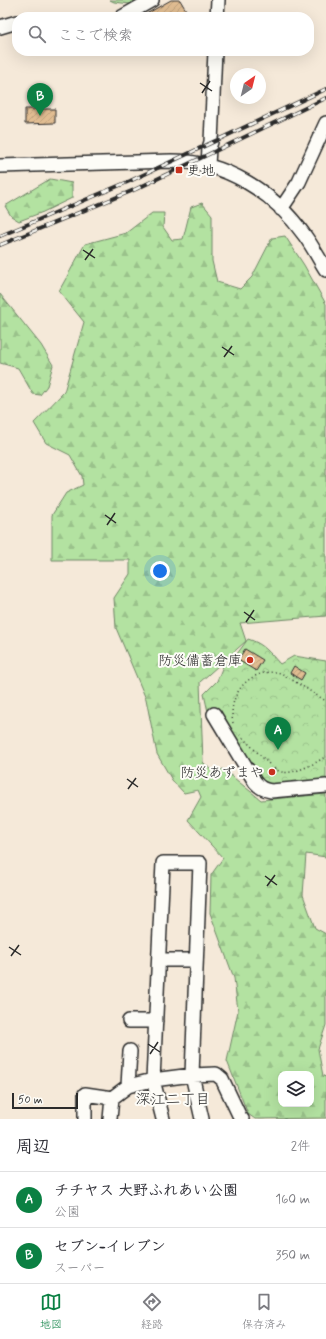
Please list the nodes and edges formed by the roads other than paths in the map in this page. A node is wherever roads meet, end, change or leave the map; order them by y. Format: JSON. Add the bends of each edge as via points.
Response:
{"nodes":[{"id":1,"x":152,"y":0,"type":"edge"},
{"id":2,"x":218,"y":0,"type":"edge"},
{"id":3,"x":131,"y":12,"type":"edge"},
{"id":4,"x":217,"y":12,"type":"edge"},
{"id":5,"x":12,"y":23,"type":"edge"},
{"id":6,"x":0,"y":26,"type":"edge"},
{"id":7,"x":216,"y":56,"type":"edge"},
{"id":8,"x":326,"y":124,"type":"edge"},
{"id":9,"x":208,"y":165,"type":"junction"},
{"id":10,"x":0,"y":166,"type":"edge"},
{"id":11,"x":282,"y":209,"type":"junction"},
{"id":12,"x":326,"y":270,"type":"edge"},
{"id":13,"x":214,"y":714,"type":"dead end"},
{"id":14,"x":326,"y":786,"type":"edge"},
{"id":15,"x":159,"y":960,"type":"junction"},
{"id":16,"x":196,"y":960,"type":"junction"},
{"id":17,"x":129,"y":1021,"type":"dead end"},
{"id":18,"x":156,"y":1021,"type":"junction"},
{"id":19,"x":130,"y":1051,"type":"dead end"},
{"id":20,"x":192,"y":1076,"type":"junction"},
{"id":21,"x":153,"y":1080,"type":"junction"},
{"id":22,"x":128,"y":1086,"type":"junction"},
{"id":23,"x":112,"y":1098,"type":"junction"},
{"id":24,"x":85,"y":1119,"type":"edge"},
{"id":25,"x":110,"y":1119,"type":"edge"},
{"id":26,"x":163,"y":1119,"type":"edge"},
{"id":27,"x":202,"y":1119,"type":"edge"},
{"id":28,"x":242,"y":1119,"type":"edge"}],
"edges":[{"from":1,"to":3,"type":"street"},
{"from":2,"to":4,"type":"street"},
{"from":5,"to":6,"type":"street"},
{"from":7,"to":9,"type":"street"},
{"from":8,"to":11,"type":"street","via":[[299,182]]},
{"from":9,"to":10,"type":"street","via":[[171,161]]},
{"from":9,"to":11,"type":"street","via":[[242,179]]},
{"from":11,"to":12,"type":"street","via":[[305,236]]},
{"from":13,"to":14,"type":"street","via":[[259,787],[271,791]]},
{"from":15,"to":16,"type":"street"},
{"from":15,"to":16,"type":"street","via":[[163,863],[200,863]]},
{"from":15,"to":18,"type":"street"},
{"from":16,"to":20,"type":"street"},
{"from":17,"to":18,"type":"street"},
{"from":18,"to":21,"type":"street"},
{"from":19,"to":22,"type":"street"},
{"from":20,"to":21,"type":"street"},
{"from":20,"to":27,"type":"street"},
{"from":20,"to":28,"type":"street","via":[[216,1074],[222,1079]]},
{"from":21,"to":22,"type":"street"},
{"from":21,"to":26,"type":"street"},
{"from":22,"to":23,"type":"street"},
{"from":23,"to":24,"type":"street","via":[[85,1094]]},
{"from":23,"to":25,"type":"street"}]}
